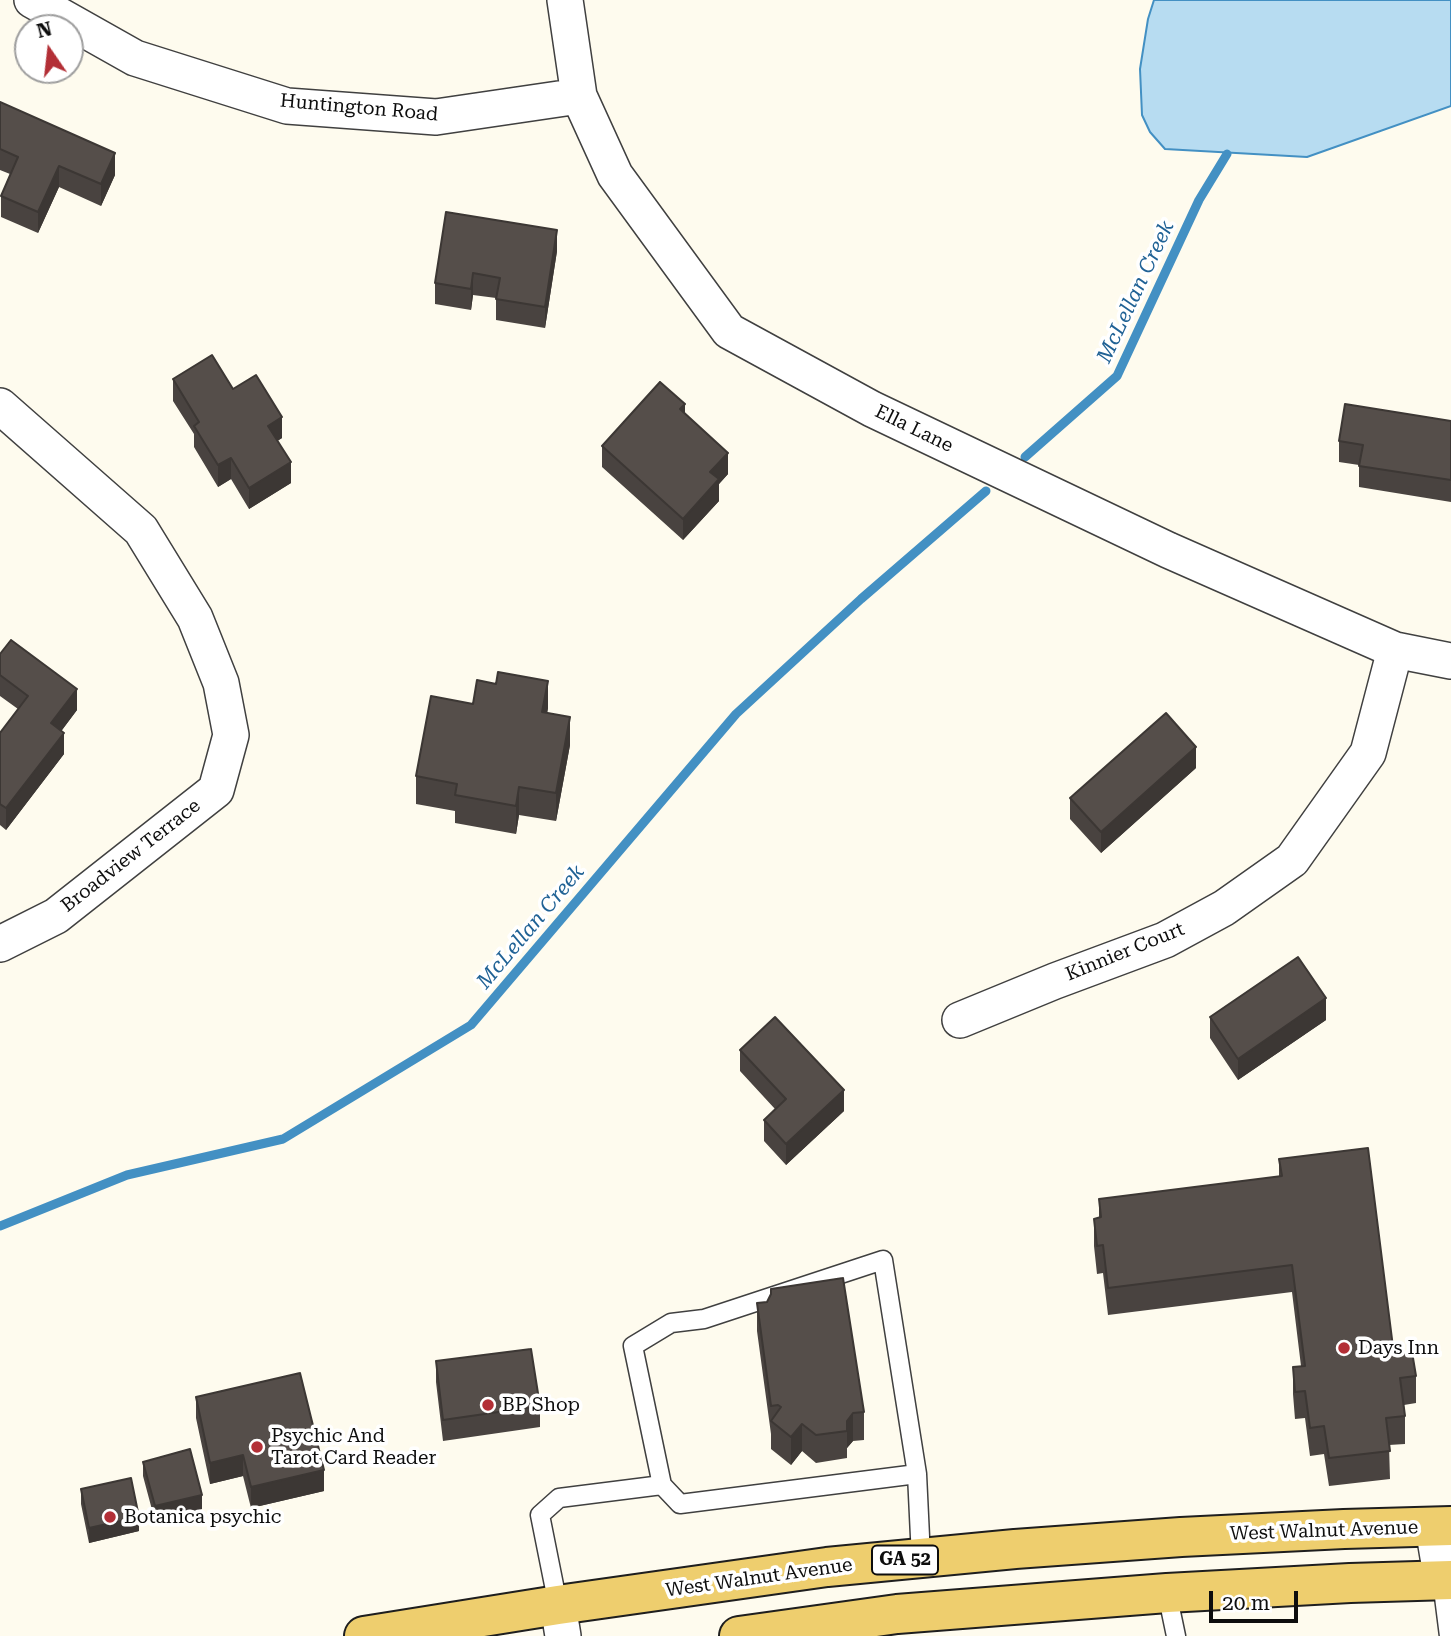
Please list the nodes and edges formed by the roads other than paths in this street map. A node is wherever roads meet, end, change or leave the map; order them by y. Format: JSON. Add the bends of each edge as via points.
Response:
{"nodes":[{"id":1,"x":32,"y":0,"type":"edge"},
{"id":2,"x":565,"y":0,"type":"edge"},
{"id":3,"x":579,"y":96,"type":"junction"},
{"id":4,"x":0,"y":406,"type":"edge"},
{"id":5,"x":1395,"y":650,"type":"junction"},
{"id":6,"x":1451,"y":661,"type":"edge"},
{"id":7,"x":0,"y":944,"type":"edge"},
{"id":8,"x":960,"y":1020,"type":"dead end"},
{"id":9,"x":918,"y":1474,"type":"junction"},
{"id":10,"x":662,"y":1485,"type":"junction"},
{"id":11,"x":1442,"y":1526,"type":"edge"},
{"id":12,"x":921,"y":1559,"type":"junction"},
{"id":13,"x":1447,"y":1581,"type":"edge"},
{"id":14,"x":1167,"y":1593,"type":"junction"},
{"id":15,"x":560,"y":1620,"type":"edge"},
{"id":16,"x":363,"y":1636,"type":"edge"},
{"id":17,"x":739,"y":1636,"type":"edge"},
{"id":18,"x":1176,"y":1636,"type":"edge"},
{"id":19,"x":1450,"y":1636,"type":"edge"}],
"edges":[{"from":1,"to":3,"type":"street","name":"Huntington Road","via":[[135,58],[287,106],[436,117]]},
{"from":2,"to":3,"type":"street","name":"Ella Lane"},
{"from":3,"to":5,"type":"street","name":"Ella Lane","via":[[615,174],[729,331],[872,409],[1032,487]]},
{"from":4,"to":7,"type":"street","name":"Broadview Terrace","via":[[141,530],[195,618],[221,683],[231,734],[216,790],[56,916]]},
{"from":5,"to":6,"type":"street","name":"Ella Lane"},
{"from":5,"to":8,"type":"street","name":"Kinnier Court","via":[[1368,753],[1292,860],[1224,908],[1165,940]]},
{"from":9,"to":10,"type":"lane","via":[[680,1504]]},
{"from":9,"to":10,"type":"lane","via":[[883,1260],[704,1319],[671,1323],[634,1346]]},
{"from":9,"to":12,"type":"lane"},
{"from":10,"to":15,"type":"lane","via":[[559,1498],[540,1515]]},
{"from":11,"to":12,"type":"main road","name":"West Walnut Avenue","number":"GA 52","via":[[1181,1537]]},
{"from":11,"to":13,"type":"street"},
{"from":12,"to":15,"type":"main road","name":"West Walnut Avenue","number":"GA 52","via":[[827,1567]]},
{"from":13,"to":14,"type":"main road"},
{"from":13,"to":19,"type":"lane"},
{"from":14,"to":17,"type":"main road","via":[[897,1614]]},
{"from":14,"to":18,"type":"lane"},
{"from":15,"to":16,"type":"main road","name":"West Walnut Avenue","number":"GA 52"}]}
